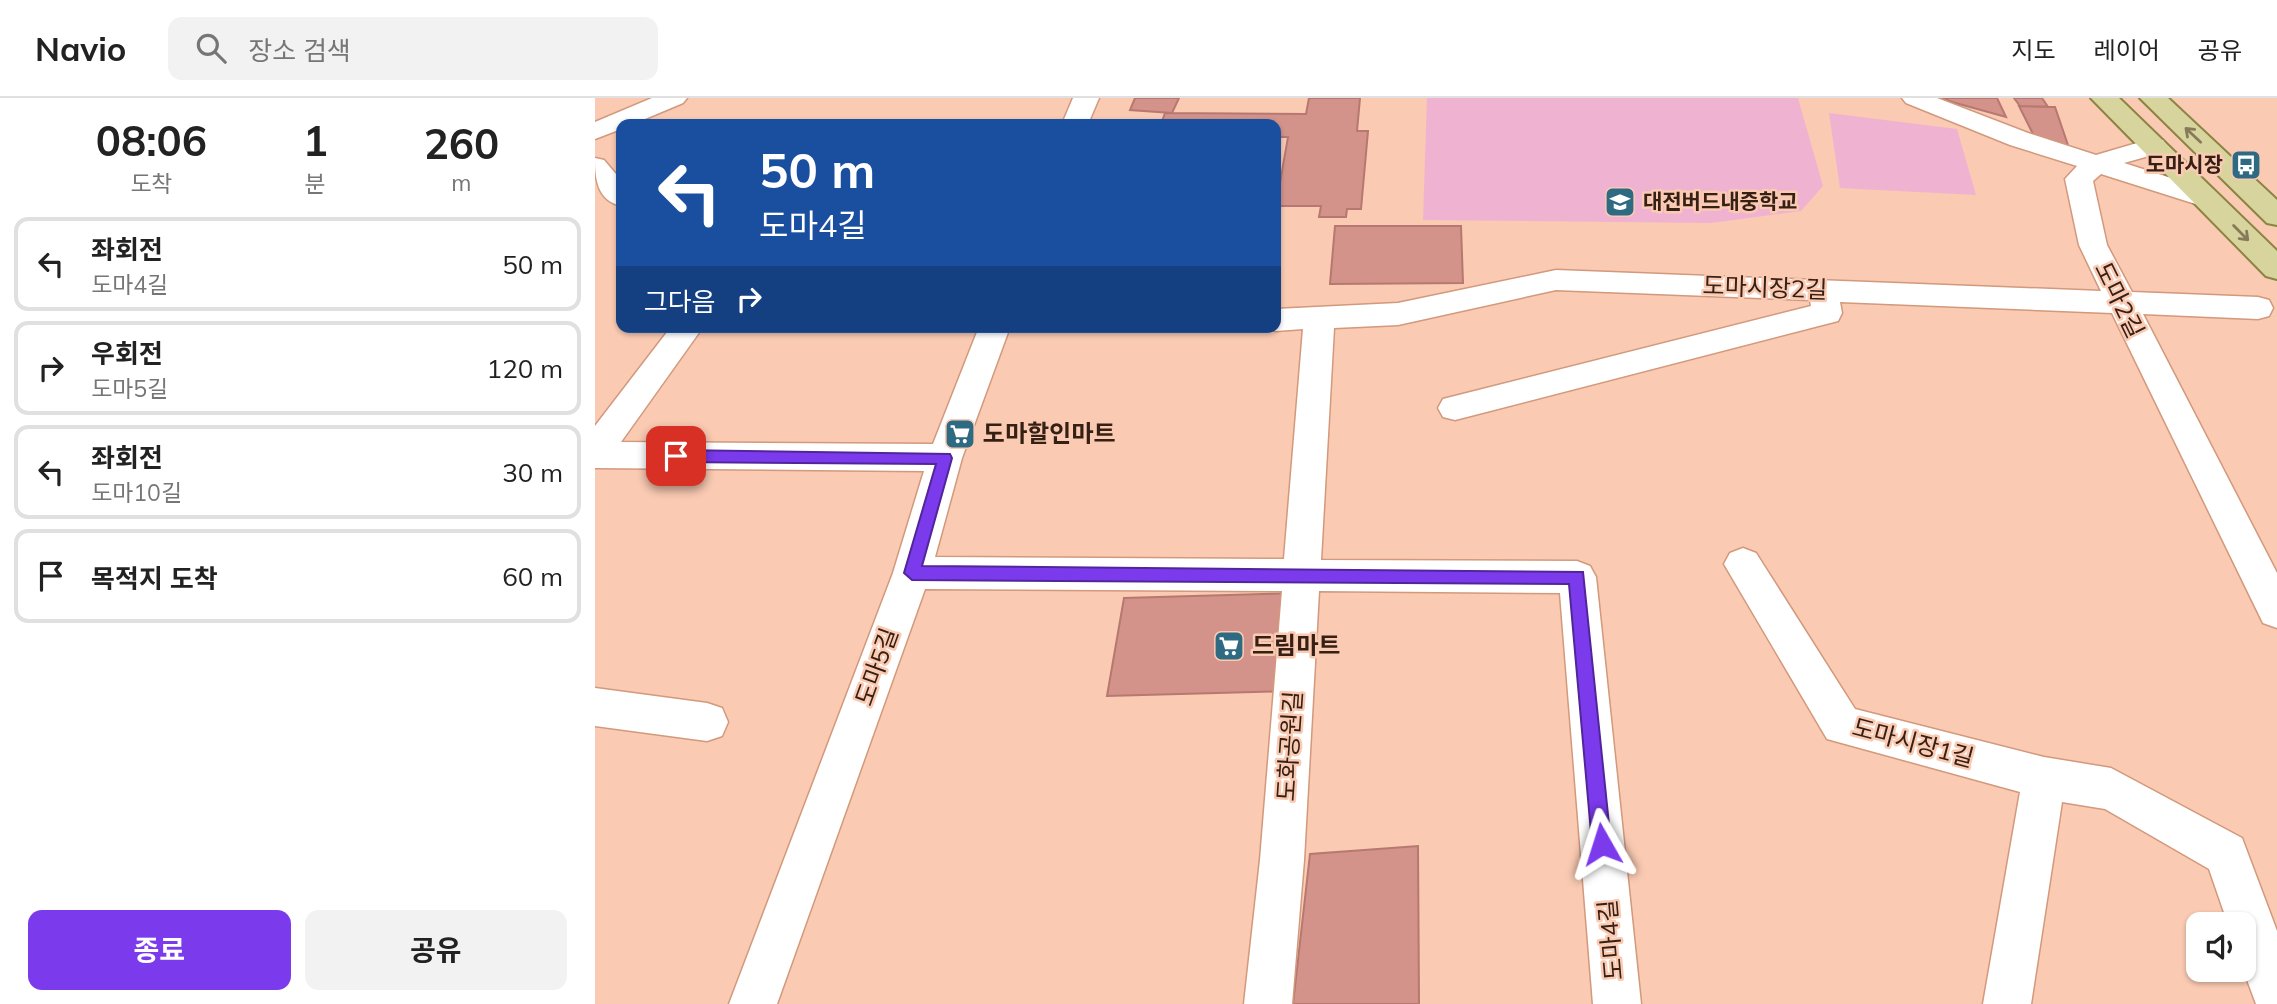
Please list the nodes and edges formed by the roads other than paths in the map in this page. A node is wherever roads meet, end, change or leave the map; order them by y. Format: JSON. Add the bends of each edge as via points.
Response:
{"nodes":[{"id":1,"x":674,"y":98,"type":"edge"},
{"id":2,"x":1086,"y":98,"type":"edge"},
{"id":3,"x":1915,"y":98,"type":"edge"},
{"id":4,"x":2104,"y":98,"type":"edge"},
{"id":5,"x":2153,"y":98,"type":"edge"},
{"id":6,"x":624,"y":119,"type":"edge"},
{"id":7,"x":1077,"y":119,"type":"edge"},
{"id":8,"x":616,"y":122,"type":"edge"},
{"id":9,"x":595,"y":131,"type":"edge"},
{"id":10,"x":2154,"y":146,"type":"junction"},
{"id":11,"x":2099,"y":162,"type":"junction"},
{"id":12,"x":595,"y":166,"type":"edge"},
{"id":13,"x":616,"y":191,"type":"edge"},
{"id":14,"x":2205,"y":198,"type":"junction"},
{"id":15,"x":2277,"y":216,"type":"edge"},
{"id":16,"x":2277,"y":269,"type":"edge"},
{"id":17,"x":1823,"y":290,"type":"junction"},
{"id":18,"x":2119,"y":302,"type":"junction"},
{"id":19,"x":2257,"y":309,"type":"dead end"},
{"id":20,"x":1281,"y":320,"type":"edge"},
{"id":21,"x":1319,"y":320,"type":"junction"},
{"id":22,"x":684,"y":333,"type":"edge"},
{"id":23,"x":993,"y":333,"type":"edge"},
{"id":24,"x":1455,"y":408,"type":"dead end"},
{"id":25,"x":595,"y":453,"type":"edge"},
{"id":26,"x":945,"y":458,"type":"junction"},
{"id":27,"x":1743,"y":564,"type":"dead end"},
{"id":28,"x":912,"y":573,"type":"junction"},
{"id":29,"x":1301,"y":576,"type":"junction"},
{"id":30,"x":2277,"y":611,"type":"edge"},
{"id":31,"x":595,"y":707,"type":"edge"},
{"id":32,"x":707,"y":722,"type":"dead end"},
{"id":33,"x":2045,"y":778,"type":"junction"},
{"id":34,"x":2277,"y":996,"type":"edge"},
{"id":35,"x":753,"y":1004,"type":"edge"},
{"id":36,"x":1268,"y":1004,"type":"edge"},
{"id":37,"x":1617,"y":1004,"type":"edge"},
{"id":38,"x":2007,"y":1004,"type":"edge"}],
"edges":[{"from":1,"to":6,"type":"street"},
{"from":2,"to":7,"type":"street"},
{"from":3,"to":11,"type":"street","via":[[2019,139]]},
{"from":4,"to":10,"type":"main road"},
{"from":15,"to":5,"type":"main road","one_way":true},
{"from":8,"to":9,"type":"street"},
{"from":10,"to":11,"type":"street"},
{"from":10,"to":14,"type":"main road"},
{"from":11,"to":14,"type":"street"},
{"from":11,"to":18,"type":"street","name":"도마2길","via":[[2079,179],[2093,245]]},
{"from":12,"to":13,"type":"street"},
{"from":14,"to":16,"type":"main road","one_way":true},
{"from":17,"to":18,"type":"street","name":"도마시장2길"},
{"from":17,"to":21,"type":"street","name":"도마시장2길","via":[[1556,280],[1398,314]]},
{"from":17,"to":24,"type":"street","via":[[1827,313]]},
{"from":18,"to":19,"type":"street","name":"도마시장2길"},
{"from":18,"to":30,"type":"street","name":"도마2길"},
{"from":20,"to":21,"type":"street","name":"도마시장2길"},
{"from":21,"to":29,"type":"street","name":"도화공원길"},
{"from":22,"to":25,"type":"street"},
{"from":23,"to":26,"type":"street","name":"도마5길"},
{"from":25,"to":26,"type":"street"},
{"from":26,"to":28,"type":"street","name":"도마5길"},
{"from":27,"to":33,"type":"street","name":"도마시장1길","via":[[1842,725]]},
{"from":28,"to":29,"type":"street","name":"도마4길"},
{"from":28,"to":35,"type":"street","name":"도마5길"},
{"from":29,"to":36,"type":"street","name":"도화공원길"},
{"from":29,"to":37,"type":"street","name":"도마4길","via":[[1577,577]]},
{"from":31,"to":32,"type":"street"},
{"from":33,"to":34,"type":"street","name":"도마시장1길","via":[[2111,789],[2226,854]]},
{"from":33,"to":38,"type":"street"}]}
